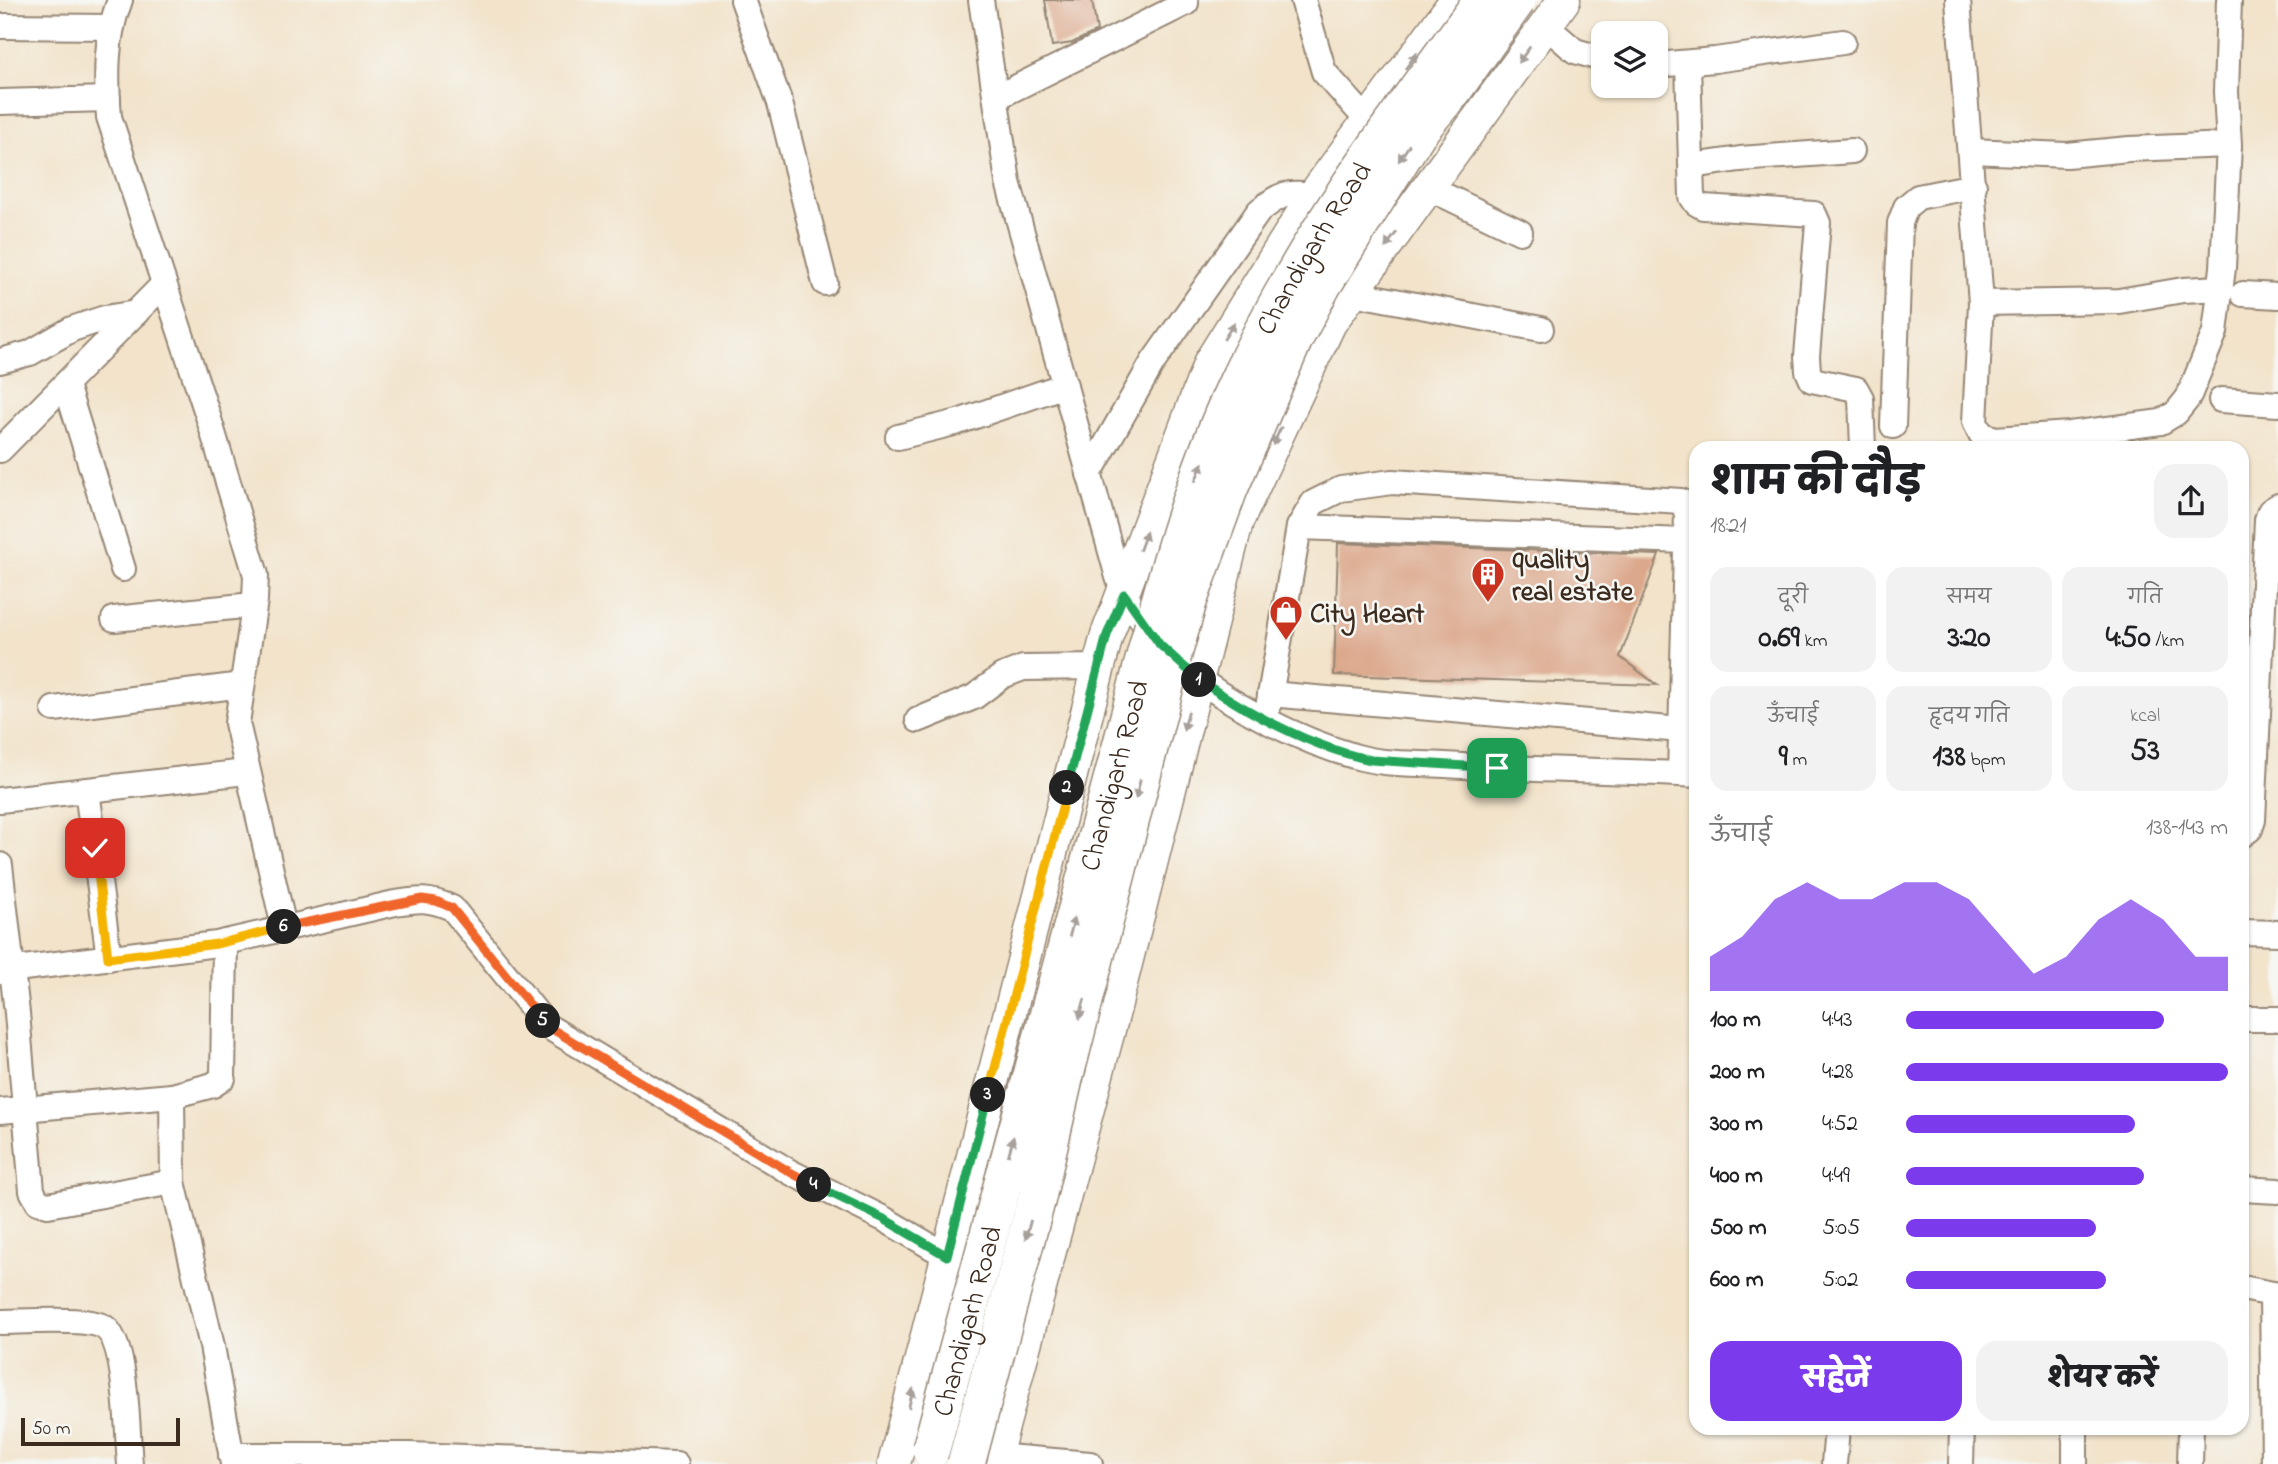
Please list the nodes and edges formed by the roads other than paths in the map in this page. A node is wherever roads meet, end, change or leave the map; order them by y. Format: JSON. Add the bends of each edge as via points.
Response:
{"nodes":[{"id":1,"x":120,"y":0,"type":"edge"},
{"id":2,"x":743,"y":0,"type":"edge"},
{"id":3,"x":981,"y":0,"type":"edge"},
{"id":4,"x":1185,"y":0,"type":"edge"},
{"id":5,"x":1303,"y":0,"type":"edge"},
{"id":6,"x":1456,"y":0,"type":"edge"},
{"id":7,"x":1483,"y":0,"type":"edge"},
{"id":8,"x":1517,"y":0,"type":"edge"},
{"id":9,"x":1564,"y":0,"type":"edge"},
{"id":10,"x":1958,"y":0,"type":"edge"},
{"id":11,"x":2230,"y":0,"type":"edge"},
{"id":12,"x":0,"y":26,"type":"edge"},
{"id":13,"x":1546,"y":26,"type":"junction"},
{"id":14,"x":112,"y":27,"type":"junction"},
{"id":15,"x":1843,"y":42,"type":"dead end"},
{"id":16,"x":1591,"y":56,"type":"edge"},
{"id":17,"x":1688,"y":64,"type":"junction"},
{"id":18,"x":1668,"y":65,"type":"edge"},
{"id":19,"x":997,"y":97,"type":"junction"},
{"id":20,"x":108,"y":99,"type":"junction"},
{"id":21,"x":0,"y":102,"type":"edge"},
{"id":22,"x":1368,"y":121,"type":"junction"},
{"id":23,"x":2230,"y":145,"type":"junction"},
{"id":24,"x":1852,"y":151,"type":"dead end"},
{"id":25,"x":1970,"y":151,"type":"junction"},
{"id":26,"x":1692,"y":166,"type":"junction"},
{"id":27,"x":1974,"y":187,"type":"junction"},
{"id":28,"x":1429,"y":188,"type":"junction"},
{"id":29,"x":1314,"y":195,"type":"junction"},
{"id":30,"x":1520,"y":232,"type":"dead end"},
{"id":31,"x":825,"y":284,"type":"dead end"},
{"id":32,"x":163,"y":285,"type":"junction"},
{"id":33,"x":2232,"y":291,"type":"junction"},
{"id":34,"x":1353,"y":293,"type":"junction"},
{"id":35,"x":2278,"y":296,"type":"edge"},
{"id":36,"x":1981,"y":303,"type":"junction"},
{"id":37,"x":136,"y":313,"type":"junction"},
{"id":38,"x":1541,"y":328,"type":"dead end"},
{"id":39,"x":0,"y":360,"type":"edge"},
{"id":40,"x":66,"y":384,"type":"junction"},
{"id":41,"x":1065,"y":385,"type":"junction"},
{"id":42,"x":2221,"y":400,"type":"dead end"},
{"id":43,"x":2278,"y":404,"type":"edge"},
{"id":44,"x":1893,"y":426,"type":"dead end"},
{"id":45,"x":898,"y":437,"type":"dead end"},
{"id":46,"x":1863,"y":441,"type":"edge"},
{"id":47,"x":0,"y":450,"type":"edge"},
{"id":48,"x":1089,"y":474,"type":"junction"},
{"id":49,"x":2278,"y":506,"type":"edge"},
{"id":50,"x":1299,"y":527,"type":"junction"},
{"id":51,"x":1686,"y":541,"type":"junction"},
{"id":52,"x":123,"y":569,"type":"dead end"},
{"id":53,"x":1124,"y":594,"type":"junction"},
{"id":54,"x":253,"y":605,"type":"junction"},
{"id":55,"x":114,"y":619,"type":"dead end"},
{"id":56,"x":1098,"y":667,"type":"junction"},
{"id":57,"x":1197,"y":678,"type":"junction"},
{"id":58,"x":242,"y":685,"type":"junction"},
{"id":59,"x":1270,"y":694,"type":"junction"},
{"id":60,"x":54,"y":709,"type":"dead end"},
{"id":61,"x":1266,"y":719,"type":"junction"},
{"id":62,"x":918,"y":720,"type":"dead end"},
{"id":63,"x":1681,"y":730,"type":"junction"},
{"id":64,"x":246,"y":772,"type":"junction"},
{"id":65,"x":1688,"y":775,"type":"edge"},
{"id":66,"x":88,"y":790,"type":"junction"},
{"id":67,"x":0,"y":800,"type":"edge"},
{"id":68,"x":2249,"y":831,"type":"edge"},
{"id":69,"x":0,"y":865,"type":"edge"},
{"id":70,"x":284,"y":927,"type":"junction"},
{"id":71,"x":2249,"y":932,"type":"edge"},
{"id":72,"x":2278,"y":933,"type":"edge"},
{"id":73,"x":225,"y":942,"type":"junction"},
{"id":74,"x":108,"y":958,"type":"junction"},
{"id":75,"x":6,"y":971,"type":"edge"},
{"id":76,"x":2249,"y":1019,"type":"edge"},
{"id":77,"x":2278,"y":1019,"type":"edge"},
{"id":78,"x":172,"y":1096,"type":"junction"},
{"id":79,"x":26,"y":1110,"type":"junction"},
{"id":80,"x":0,"y":1111,"type":"edge"},
{"id":81,"x":173,"y":1182,"type":"junction"},
{"id":82,"x":2249,"y":1189,"type":"edge"},
{"id":83,"x":2278,"y":1191,"type":"edge"},
{"id":84,"x":947,"y":1256,"type":"junction"},
{"id":85,"x":2249,"y":1289,"type":"edge"},
{"id":86,"x":2275,"y":1295,"type":"edge"},
{"id":87,"x":0,"y":1322,"type":"edge"},
{"id":88,"x":1836,"y":1435,"type":"edge"},
{"id":89,"x":1962,"y":1435,"type":"edge"},
{"id":90,"x":2075,"y":1435,"type":"edge"},
{"id":91,"x":2191,"y":1435,"type":"edge"},
{"id":92,"x":931,"y":1449,"type":"dead end"},
{"id":93,"x":232,"y":1460,"type":"edge"},
{"id":94,"x":515,"y":1461,"type":"edge"},
{"id":95,"x":985,"y":1461,"type":"edge"},
{"id":96,"x":1031,"y":1461,"type":"edge"},
{"id":97,"x":130,"y":1464,"type":"edge"},
{"id":98,"x":676,"y":1464,"type":"edge"},
{"id":99,"x":894,"y":1464,"type":"edge"},
{"id":100,"x":1090,"y":1464,"type":"edge"},
{"id":101,"x":1834,"y":1464,"type":"edge"},
{"id":102,"x":1961,"y":1464,"type":"edge"},
{"id":103,"x":2075,"y":1464,"type":"edge"},
{"id":104,"x":2190,"y":1464,"type":"edge"},
{"id":105,"x":2274,"y":1464,"type":"edge"}],
"edges":[{"from":1,"to":14,"type":"street"},
{"from":2,"to":31,"type":"street","via":[[780,103]]},
{"from":3,"to":19,"type":"street"},
{"from":4,"to":19,"type":"street"},
{"from":5,"to":22,"type":"street","via":[[1324,72]]},
{"from":22,"to":6,"type":"main road","one_way":true},
{"from":92,"to":7,"type":"highway","name":"Chandigarh Road","one_way":true,"bridge":true,"via":[[1195,481],[1285,286],[1376,145]]},
{"from":8,"to":95,"type":"highway","one_way":true,"bridge":true,"via":[[1418,132],[1322,286],[1229,489],[1174,651],[1064,1079]]},
{"from":9,"to":13,"type":"main road"},
{"from":10,"to":25,"type":"street"},
{"from":11,"to":23,"type":"street"},
{"from":12,"to":14,"type":"street"},
{"from":13,"to":16,"type":"street","via":[[1575,51]]},
{"from":13,"to":28,"type":"main road","one_way":true},
{"from":14,"to":20,"type":"street"},
{"from":15,"to":17,"type":"street"},
{"from":17,"to":18,"type":"street"},
{"from":17,"to":26,"type":"street"},
{"from":19,"to":41,"type":"street","via":[[1008,182]]},
{"from":20,"to":21,"type":"street"},
{"from":20,"to":32,"type":"street","via":[[109,117]]},
{"from":22,"to":29,"type":"main road"},
{"from":23,"to":25,"type":"street","via":[[2067,155]]},
{"from":23,"to":33,"type":"street","via":[[2227,233]]},
{"from":24,"to":26,"type":"street"},
{"from":25,"to":27,"type":"street"},
{"from":26,"to":46,"type":"street","via":[[1692,197],[1703,207],[1814,214],[1818,223],[1808,371],[1812,380],[1856,389],[1861,398]]},
{"from":27,"to":36,"type":"street"},
{"from":27,"to":44,"type":"street","via":[[1918,197],[1906,206],[1900,223]]},
{"from":28,"to":30,"type":"street"},
{"from":28,"to":34,"type":"main road","one_way":true},
{"from":29,"to":48,"type":"street","via":[[1291,192],[1259,211],[1153,362]]},
{"from":53,"to":29,"type":"main road","one_way":true,"via":[[1210,362]]},
{"from":32,"to":37,"type":"street"},
{"from":32,"to":54,"type":"street","via":[[256,575]]},
{"from":33,"to":35,"type":"street"},
{"from":33,"to":36,"type":"street","via":[[2183,290],[2119,301]]},
{"from":33,"to":36,"type":"street","via":[[2188,398],[2176,413],[2161,422],[2070,435],[1996,439],[1981,434],[1975,422]]},
{"from":34,"to":38,"type":"street"},
{"from":34,"to":57,"type":"main road","one_way":true,"via":[[1331,323],[1237,522]]},
{"from":37,"to":39,"type":"street","via":[[72,329],[30,353]]},
{"from":37,"to":40,"type":"street"},
{"from":40,"to":47,"type":"street"},
{"from":40,"to":52,"type":"street"},
{"from":41,"to":45,"type":"street","via":[[958,422]]},
{"from":41,"to":48,"type":"street"},
{"from":42,"to":43,"type":"street"},
{"from":48,"to":53,"type":"street"},
{"from":49,"to":68,"type":"street","via":[[2267,520]]},
{"from":50,"to":51,"type":"street"},
{"from":50,"to":51,"type":"street","via":[[1313,503],[1341,489],[1392,482],[1681,501],[1687,513]]},
{"from":50,"to":59,"type":"street"},
{"from":51,"to":63,"type":"street"},
{"from":53,"to":56,"type":"main road"},
{"from":53,"to":57,"type":"street","via":[[1160,645]]},
{"from":54,"to":55,"type":"street"},
{"from":54,"to":58,"type":"street"},
{"from":56,"to":62,"type":"street","via":[[1024,668],[1002,676],[974,697]]},
{"from":56,"to":84,"type":"main road"},
{"from":57,"to":61,"type":"street"},
{"from":57,"to":95,"type":"main road","one_way":true,"via":[[1117,998]]},
{"from":58,"to":60,"type":"street"},
{"from":58,"to":64,"type":"street","via":[[236,723]]},
{"from":59,"to":61,"type":"street"},
{"from":59,"to":63,"type":"street"},
{"from":61,"to":65,"type":"street","via":[[1371,760]]},
{"from":63,"to":65,"type":"street"},
{"from":64,"to":66,"type":"street"},
{"from":64,"to":70,"type":"street"},
{"from":66,"to":67,"type":"street"},
{"from":66,"to":74,"type":"street"},
{"from":69,"to":75,"type":"street"},
{"from":70,"to":73,"type":"street"},
{"from":70,"to":84,"type":"street","via":[[422,899],[452,908],[547,1026],[790,1172]]},
{"from":71,"to":72,"type":"street"},
{"from":73,"to":74,"type":"street"},
{"from":73,"to":78,"type":"street","via":[[223,1078]]},
{"from":74,"to":75,"type":"street"},
{"from":75,"to":79,"type":"street"},
{"from":76,"to":77,"type":"street"},
{"from":78,"to":79,"type":"street"},
{"from":78,"to":81,"type":"street"},
{"from":79,"to":80,"type":"street"},
{"from":79,"to":81,"type":"street","via":[[32,1191],[38,1202],[48,1205]]},
{"from":81,"to":93,"type":"street","via":[[212,1346]]},
{"from":82,"to":83,"type":"street"},
{"from":99,"to":84,"type":"main road","one_way":true},
{"from":85,"to":86,"type":"street"},
{"from":86,"to":105,"type":"street"},
{"from":87,"to":97,"type":"street","via":[[87,1322],[103,1327],[113,1337],[121,1359]]},
{"from":88,"to":101,"type":"street"},
{"from":89,"to":102,"type":"street"},
{"from":90,"to":103,"type":"street"},
{"from":91,"to":104,"type":"street"},
{"from":93,"to":94,"type":"street"},
{"from":94,"to":98,"type":"street"},
{"from":95,"to":96,"type":"street"},
{"from":96,"to":100,"type":"street"}]}
